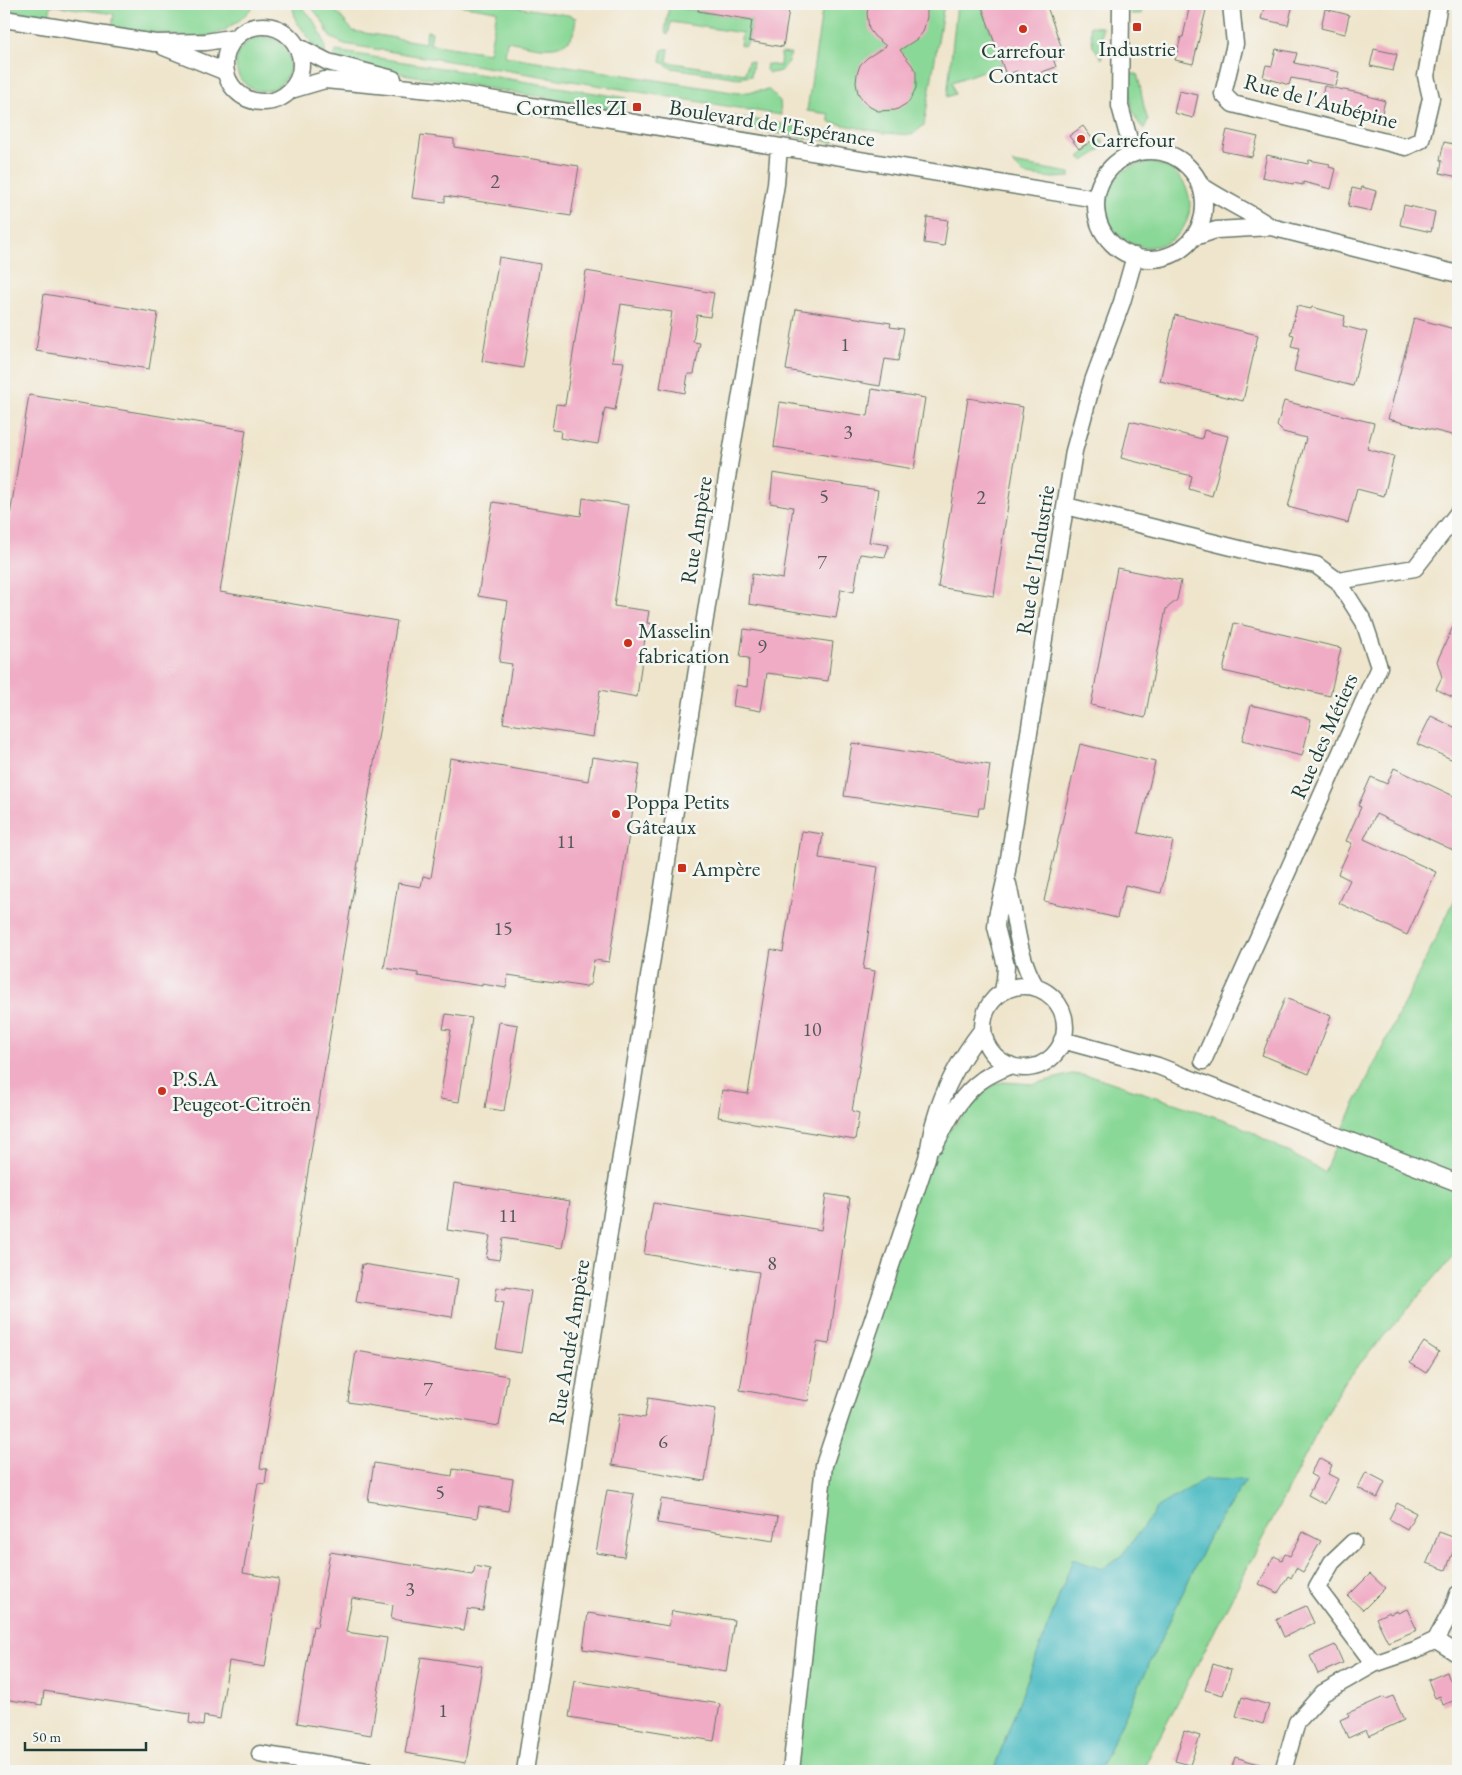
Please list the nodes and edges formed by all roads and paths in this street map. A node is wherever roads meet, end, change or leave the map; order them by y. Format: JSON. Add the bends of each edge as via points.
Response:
{"nodes":[{"id":1,"x":1121,"y":4,"type":"edge"},
{"id":2,"x":1231,"y":4,"type":"edge"},
{"id":3,"x":1439,"y":4,"type":"edge"},
{"id":4,"x":4,"y":19,"type":"edge"},
{"id":5,"x":236,"y":37,"type":"junction"},
{"id":6,"x":155,"y":43,"type":"junction"},
{"id":7,"x":298,"y":46,"type":"junction"},
{"id":8,"x":226,"y":72,"type":"junction"},
{"id":9,"x":292,"y":90,"type":"junction"},
{"id":10,"x":441,"y":91,"type":"junction"},
{"id":11,"x":779,"y":147,"type":"junction"},
{"id":12,"x":1133,"y":154,"type":"junction"},
{"id":13,"x":1199,"y":184,"type":"junction"},
{"id":14,"x":1096,"y":199,"type":"junction"},
{"id":15,"x":1271,"y":227,"type":"junction"},
{"id":16,"x":1192,"y":238,"type":"junction"},
{"id":17,"x":1135,"y":256,"type":"junction"},
{"id":18,"x":1458,"y":274,"type":"edge"},
{"id":19,"x":1066,"y":506,"type":"junction"},
{"id":20,"x":1458,"y":513,"type":"edge"},
{"id":21,"x":1338,"y":581,"type":"junction"},
{"id":22,"x":1006,"y":877,"type":"junction"},
{"id":23,"x":658,"y":920,"type":"joint"},
{"id":24,"x":1036,"y":987,"type":"junction"},
{"id":25,"x":1003,"y":991,"type":"junction"},
{"id":26,"x":982,"y":1030,"type":"junction"},
{"id":27,"x":1062,"y":1040,"type":"junction"},
{"id":28,"x":1203,"y":1061,"type":"dead end"},
{"id":29,"x":1010,"y":1065,"type":"junction"},
{"id":30,"x":927,"y":1158,"type":"junction"},
{"id":31,"x":1458,"y":1183,"type":"edge"},
{"id":32,"x":1353,"y":1542,"type":"dead end"},
{"id":33,"x":1458,"y":1594,"type":"edge"},
{"id":34,"x":1436,"y":1640,"type":"junction"},
{"id":35,"x":1458,"y":1654,"type":"edge"},
{"id":36,"x":1374,"y":1664,"type":"junction"},
{"id":37,"x":260,"y":1754,"type":"dead end"},
{"id":38,"x":367,"y":1771,"type":"edge"},
{"id":39,"x":524,"y":1771,"type":"edge"},
{"id":40,"x":791,"y":1771,"type":"edge"},
{"id":41,"x":1283,"y":1771,"type":"edge"}],
"edges":[{"from":1,"to":12,"type":"street","via":[[1120,106]]},
{"from":2,"to":3,"type":"street","name":"Rue de l'Aubépine","via":[[1235,44],[1223,94],[1233,104],[1406,147],[1421,140],[1430,98],[1426,76]]},
{"from":4,"to":6,"type":"street","name":"Boulevard de l'Espérance"},
{"from":5,"to":6,"type":"street","name":"Boulevard de l'Espérance","via":[[206,42]]},
{"from":5,"to":7,"type":"street","name":"Boulevard de l'Espérance","via":[[248,29],[270,26],[282,30]]},
{"from":5,"to":8,"type":"street","via":[[226,54]]},
{"from":6,"to":8,"type":"street","name":"Boulevard de l'Espérance"},
{"from":7,"to":9,"type":"street","via":[[301,69]]},
{"from":7,"to":10,"type":"street","name":"Boulevard de l'Espérance","via":[[328,62]]},
{"from":8,"to":9,"type":"street","name":"Boulevard de l'Espérance","via":[[237,92],[253,101],[272,101]]},
{"from":9,"to":10,"type":"street","name":"Boulevard de l'Espérance","via":[[325,80]]},
{"from":10,"to":11,"type":"street","name":"Boulevard de l'Espérance"},
{"from":11,"to":14,"type":"street","name":"Boulevard de l'Espérance"},
{"from":11,"to":23,"type":"street","name":"Rue Ampère","via":[[776,184]]},
{"from":12,"to":13,"type":"street","via":[[1156,151],[1172,156],[1186,165]]},
{"from":12,"to":14,"type":"street","via":[[1108,171]]},
{"from":13,"to":15,"type":"street"},
{"from":13,"to":16,"type":"street","via":[[1203,212]]},
{"from":14,"to":17,"type":"street","via":[[1098,218],[1105,235],[1118,248]]},
{"from":15,"to":16,"type":"street","via":[[1216,230]]},
{"from":15,"to":18,"type":"street"},
{"from":16,"to":17,"type":"street","via":[[1166,256]]},
{"from":17,"to":19,"type":"street","name":"Rue de l'Industrie","via":[[1083,416]]},
{"from":19,"to":21,"type":"street","name":"Rue des Métiers","via":[[1316,565]]},
{"from":19,"to":22,"type":"street","name":"Rue de l'Industrie"},
{"from":20,"to":21,"type":"street","via":[[1415,568]]},
{"from":21,"to":28,"type":"street","name":"Rue des Métiers","via":[[1364,622],[1379,668]]},
{"from":22,"to":24,"type":"street","name":"Rue de l'Industrie","via":[[1020,949]]},
{"from":22,"to":25,"type":"street","name":"Rue de l'Industrie","via":[[996,927],[1006,966]]},
{"from":23,"to":39,"type":"street","name":"Rue André Ampère"},
{"from":24,"to":25,"type":"street","via":[[1024,985]]},
{"from":24,"to":27,"type":"street","via":[[1054,998],[1060,1006],[1064,1021]]},
{"from":25,"to":26,"type":"street","via":[[988,1005]]},
{"from":26,"to":29,"type":"street","via":[[989,1049]]},
{"from":26,"to":30,"type":"street","via":[[948,1087],[935,1119]]},
{"from":27,"to":29,"type":"street","via":[[1053,1056],[1038,1065]]},
{"from":27,"to":31,"type":"street","via":[[1158,1066]]},
{"from":29,"to":30,"type":"street","via":[[972,1089],[954,1110]]},
{"from":30,"to":40,"type":"street","via":[[824,1465]]},
{"from":32,"to":36,"type":"street","via":[[1332,1562],[1316,1588]]},
{"from":33,"to":34,"type":"street"},
{"from":34,"to":35,"type":"street"},
{"from":34,"to":36,"type":"street"},
{"from":36,"to":41,"type":"street","via":[[1323,1692],[1297,1722]]},
{"from":37,"to":38,"type":"street"}]}
